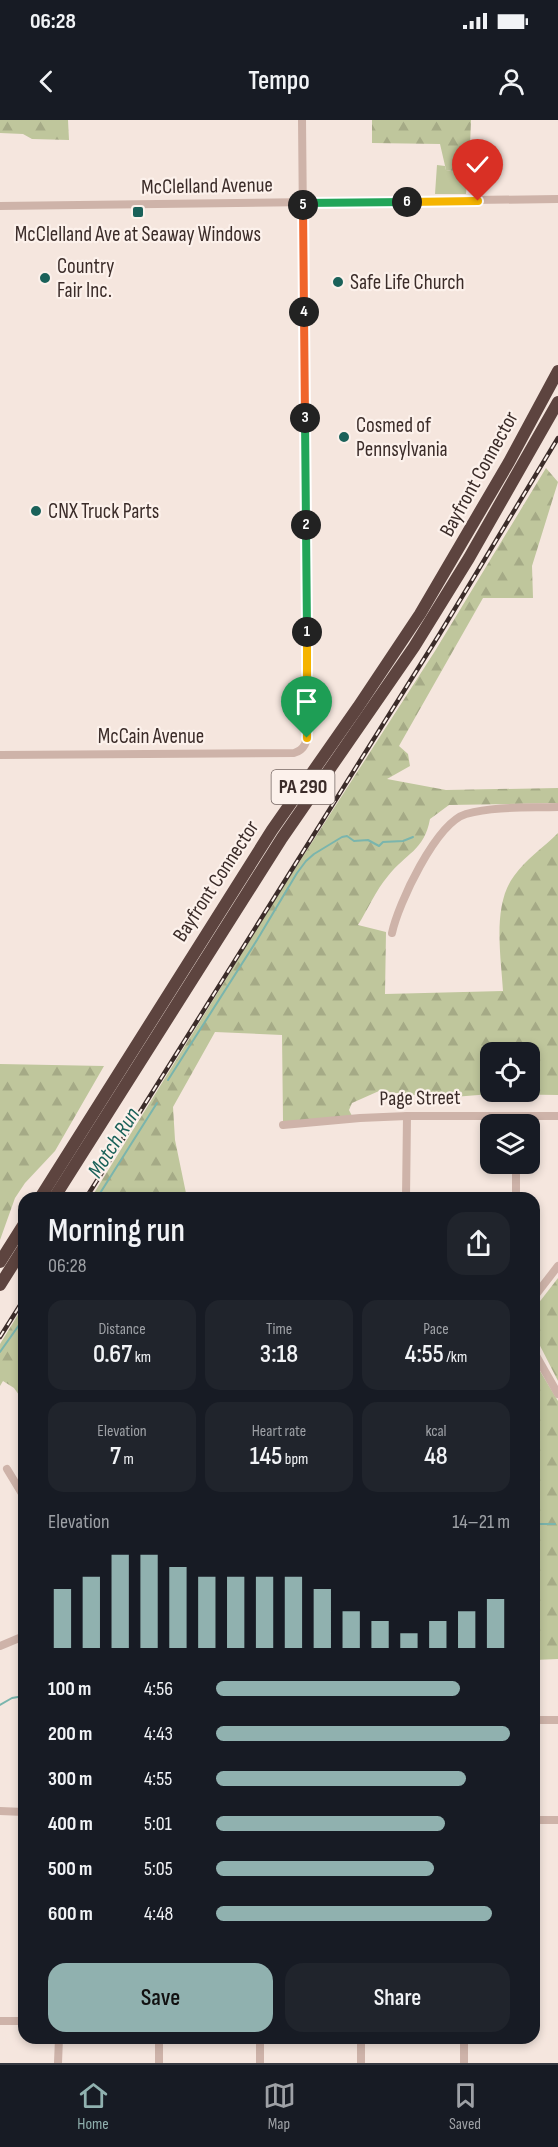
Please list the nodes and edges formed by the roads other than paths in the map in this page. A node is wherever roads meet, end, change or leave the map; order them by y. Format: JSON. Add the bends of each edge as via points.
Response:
{"nodes":[{"id":1,"x":302,"y":120,"type":"edge"},
{"id":2,"x":558,"y":200,"type":"edge"},
{"id":3,"x":303,"y":203,"type":"junction"},
{"id":4,"x":0,"y":206,"type":"edge"},
{"id":5,"x":558,"y":371,"type":"edge"},
{"id":6,"x":558,"y":402,"type":"edge"},
{"id":7,"x":0,"y":755,"type":"edge"},
{"id":8,"x":558,"y":807,"type":"edge"},
{"id":9,"x":392,"y":933,"type":"dead end"},
{"id":10,"x":406,"y":1116,"type":"junction"},
{"id":11,"x":558,"y":1116,"type":"edge"},
{"id":12,"x":540,"y":1118,"type":"edge"},
{"id":13,"x":480,"y":1119,"type":"edge"},
{"id":14,"x":283,"y":1125,"type":"dead end"},
{"id":15,"x":516,"y":1174,"type":"edge"},
{"id":16,"x":44,"y":1192,"type":"edge"},
{"id":17,"x":58,"y":1192,"type":"edge"},
{"id":18,"x":406,"y":1192,"type":"edge"},
{"id":19,"x":516,"y":1192,"type":"edge"},
{"id":20,"x":18,"y":1234,"type":"edge"},
{"id":21,"x":18,"y":1256,"type":"edge"},
{"id":22,"x":0,"y":1262,"type":"edge"},
{"id":23,"x":558,"y":1266,"type":"edge"},
{"id":24,"x":0,"y":1285,"type":"edge"},
{"id":25,"x":540,"y":1289,"type":"edge"},
{"id":26,"x":540,"y":1362,"type":"edge"},
{"id":27,"x":558,"y":1394,"type":"edge"},
{"id":28,"x":7,"y":1469,"type":"dead end"},
{"id":29,"x":18,"y":1487,"type":"edge"},
{"id":30,"x":18,"y":1638,"type":"edge"},
{"id":31,"x":0,"y":1646,"type":"edge"},
{"id":32,"x":540,"y":1720,"type":"edge"},
{"id":33,"x":558,"y":1720,"type":"edge"},
{"id":34,"x":0,"y":1811,"type":"edge"},
{"id":35,"x":18,"y":1812,"type":"edge"},
{"id":36,"x":540,"y":1820,"type":"edge"},
{"id":37,"x":558,"y":1820,"type":"edge"},
{"id":38,"x":0,"y":2021,"type":"edge"},
{"id":39,"x":18,"y":2021,"type":"edge"},
{"id":40,"x":58,"y":2044,"type":"edge"},
{"id":41,"x":159,"y":2044,"type":"edge"},
{"id":42,"x":260,"y":2044,"type":"edge"},
{"id":43,"x":362,"y":2044,"type":"edge"},
{"id":44,"x":464,"y":2044,"type":"edge"},
{"id":45,"x":58,"y":2063,"type":"edge"},
{"id":46,"x":159,"y":2063,"type":"edge"},
{"id":47,"x":260,"y":2063,"type":"edge"},
{"id":48,"x":362,"y":2063,"type":"edge"},
{"id":49,"x":464,"y":2063,"type":"edge"}],
"edges":[{"from":1,"to":3,"type":"street"},
{"from":2,"to":3,"type":"street","name":"McClelland Avenue"},
{"from":3,"to":4,"type":"street","name":"McClelland Avenue"},
{"from":3,"to":7,"type":"street","name":"McCain Avenue","via":[[308,731],[302,749],[294,753]]},
{"from":5,"to":16,"type":"highway","name":"Bayfront Connector","number":"PA 290","via":[[420,614],[266,840]]},
{"from":6,"to":17,"type":"highway","name":"Bayfront Connector","number":"PA 290","via":[[414,647],[282,838]]},
{"from":8,"to":9,"type":"street","via":[[476,813],[464,815],[449,825],[419,867]]},
{"from":10,"to":13,"type":"street","name":"Page Street"},
{"from":10,"to":14,"type":"street","name":"Page Street"},
{"from":10,"to":18,"type":"street"},
{"from":11,"to":12,"type":"street","name":"Page Street"},
{"from":15,"to":19,"type":"street"},
{"from":20,"to":22,"type":"highway"},
{"from":21,"to":24,"type":"highway"},
{"from":23,"to":25,"type":"street"},
{"from":26,"to":27,"type":"street"},
{"from":28,"to":29,"type":"street"},
{"from":30,"to":31,"type":"street"},
{"from":32,"to":33,"type":"street"},
{"from":34,"to":35,"type":"street"},
{"from":36,"to":37,"type":"street"},
{"from":38,"to":39,"type":"street"},
{"from":40,"to":45,"type":"street"},
{"from":41,"to":46,"type":"street"},
{"from":42,"to":47,"type":"street"},
{"from":43,"to":48,"type":"street"},
{"from":44,"to":49,"type":"street"}]}
